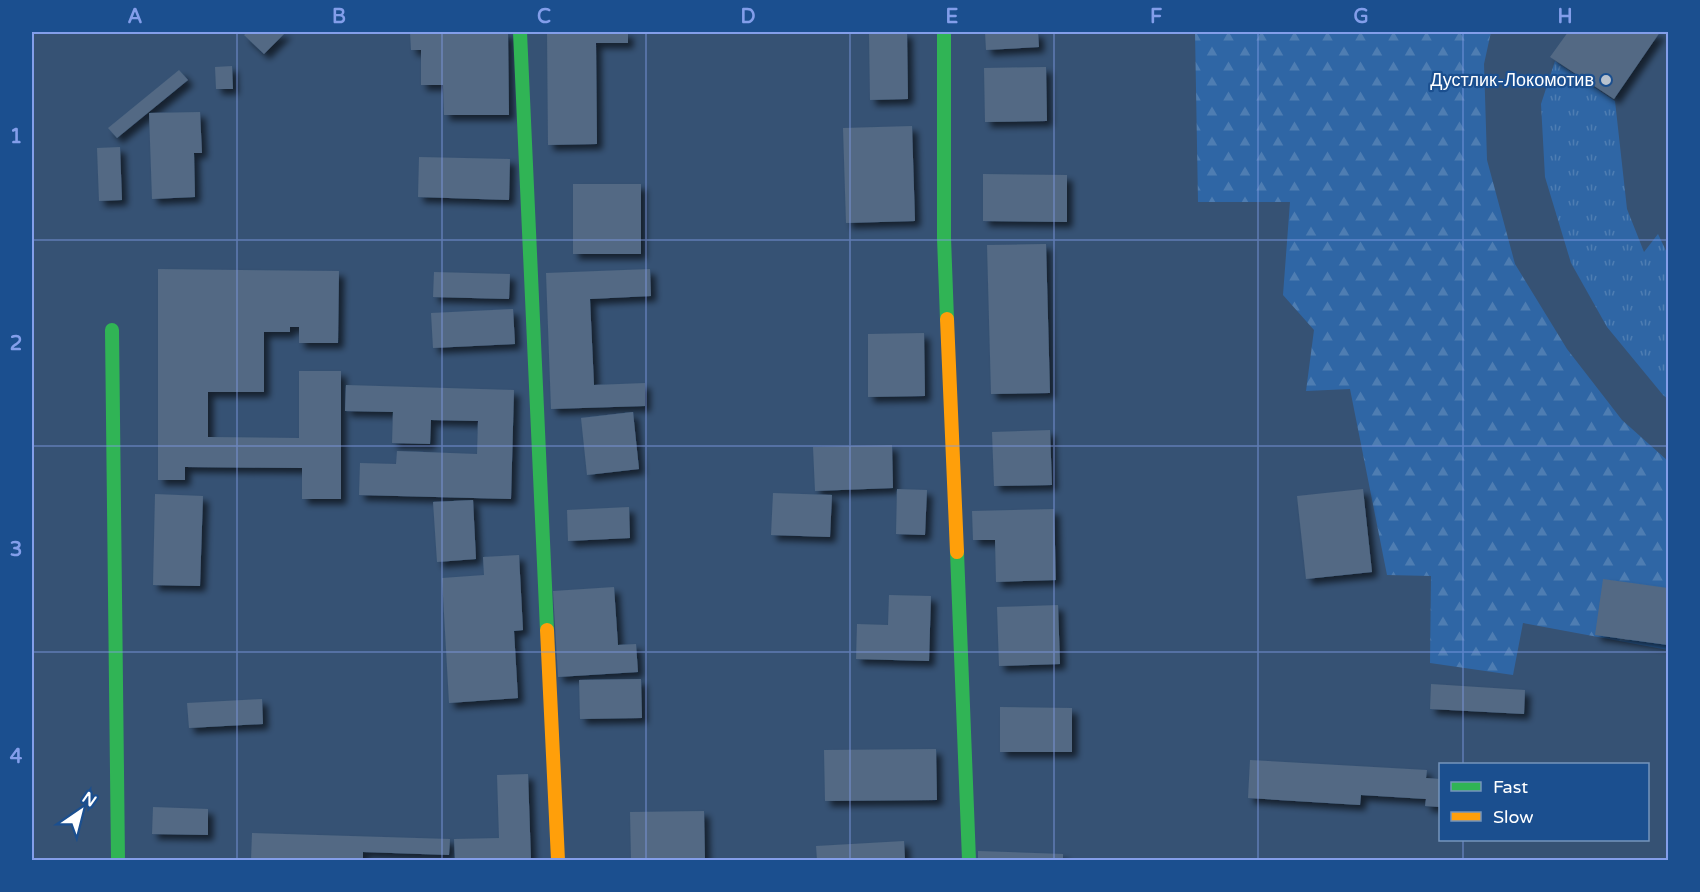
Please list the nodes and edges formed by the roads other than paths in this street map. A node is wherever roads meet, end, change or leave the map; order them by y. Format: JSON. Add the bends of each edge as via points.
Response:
{"nodes":[{"id":1,"x":520,"y":32,"type":"edge"},
{"id":2,"x":944,"y":32,"type":"edge"},
{"id":3,"x":112,"y":330,"type":"dead end"},
{"id":4,"x":118,"y":861,"type":"edge"},
{"id":5,"x":558,"y":861,"type":"edge"},
{"id":6,"x":969,"y":861,"type":"edge"}],
"edges":[{"from":1,"to":5,"type":"street"},
{"from":2,"to":6,"type":"street","via":[[944,238]]},
{"from":3,"to":4,"type":"street"}]}
